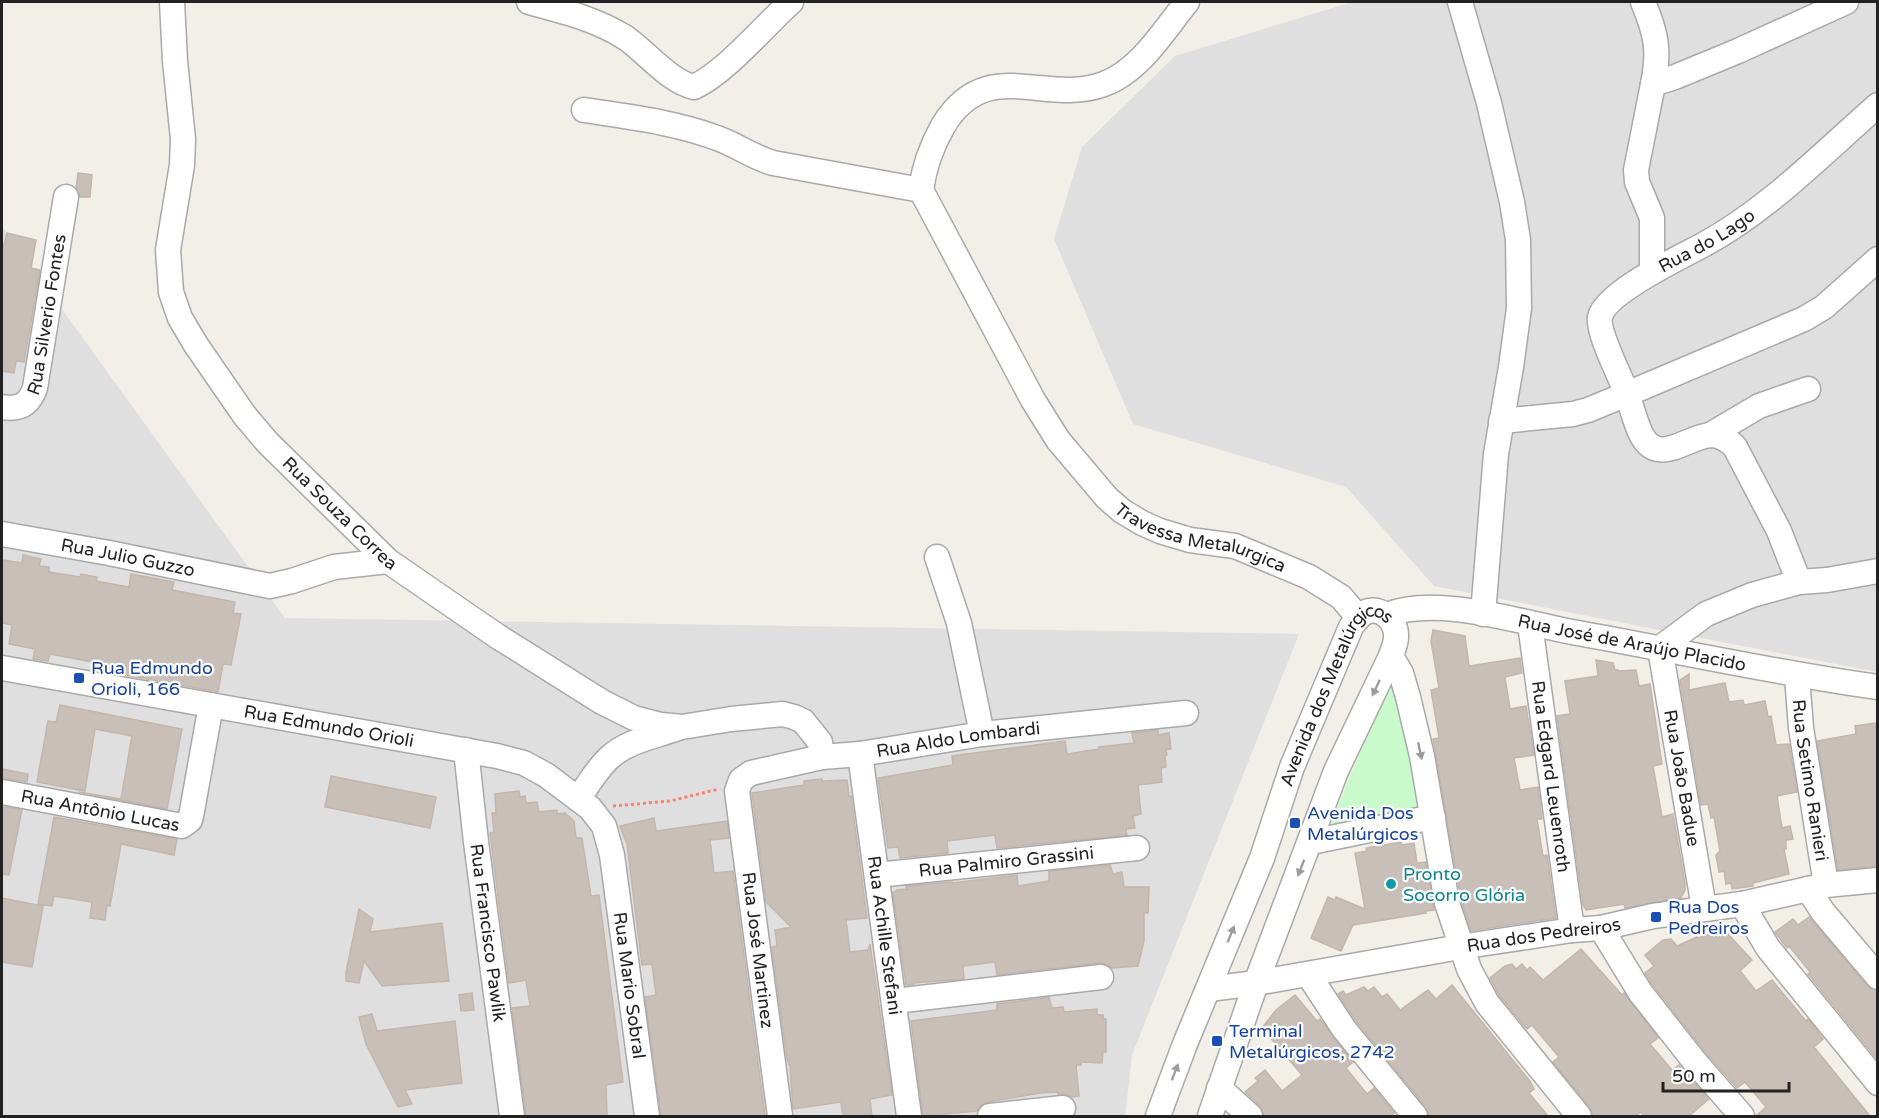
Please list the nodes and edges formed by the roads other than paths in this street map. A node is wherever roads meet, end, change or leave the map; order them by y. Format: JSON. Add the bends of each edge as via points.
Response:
{"nodes":[{"id":1,"x":172,"y":2,"type":"edge"},
{"id":2,"x":529,"y":2,"type":"edge"},
{"id":3,"x":791,"y":2,"type":"edge"},
{"id":4,"x":1187,"y":2,"type":"edge"},
{"id":5,"x":1460,"y":2,"type":"edge"},
{"id":6,"x":1643,"y":2,"type":"edge"},
{"id":7,"x":1846,"y":2,"type":"edge"},
{"id":8,"x":1653,"y":84,"type":"junction"},
{"id":9,"x":1878,"y":105,"type":"edge"},
{"id":10,"x":584,"y":110,"type":"dead end"},
{"id":11,"x":921,"y":190,"type":"junction"},
{"id":12,"x":66,"y":197,"type":"dead end"},
{"id":13,"x":1878,"y":259,"type":"edge"},
{"id":14,"x":1652,"y":272,"type":"junction"},
{"id":15,"x":1808,"y":389,"type":"dead end"},
{"id":16,"x":1627,"y":394,"type":"junction"},
{"id":17,"x":2,"y":407,"type":"edge"},
{"id":18,"x":1501,"y":421,"type":"junction"},
{"id":19,"x":1710,"y":435,"type":"junction"},
{"id":20,"x":2,"y":534,"type":"edge"},
{"id":21,"x":937,"y":557,"type":"dead end"},
{"id":22,"x":388,"y":561,"type":"junction"},
{"id":23,"x":1878,"y":571,"type":"edge"},
{"id":24,"x":1798,"y":582,"type":"junction"},
{"id":25,"x":1483,"y":614,"type":"junction"},
{"id":26,"x":1387,"y":615,"type":"junction"},
{"id":27,"x":1358,"y":617,"type":"junction"},
{"id":28,"x":1530,"y":624,"type":"junction"},
{"id":29,"x":1660,"y":648,"type":"junction"},
{"id":30,"x":1391,"y":656,"type":"junction"},
{"id":31,"x":2,"y":668,"type":"edge"},
{"id":32,"x":1797,"y":676,"type":"junction"},
{"id":33,"x":1878,"y":687,"type":"edge"},
{"id":34,"x":211,"y":705,"type":"junction"},
{"id":35,"x":1186,"y":712,"type":"dead end"},
{"id":36,"x":682,"y":727,"type":"junction"},
{"id":37,"x":982,"y":734,"type":"junction"},
{"id":38,"x":466,"y":750,"type":"junction"},
{"id":39,"x":860,"y":754,"type":"junction"},
{"id":40,"x":822,"y":757,"type":"junction"},
{"id":41,"x":738,"y":784,"type":"joint"},
{"id":42,"x":2,"y":792,"type":"edge"},
{"id":43,"x":584,"y":804,"type":"junction"},
{"id":44,"x":1432,"y":817,"type":"junction"},
{"id":45,"x":1311,"y":842,"type":"junction"},
{"id":46,"x":1137,"y":848,"type":"dead end"},
{"id":47,"x":612,"y":855,"type":"joint"},
{"id":48,"x":877,"y":875,"type":"junction"},
{"id":49,"x":1878,"y":880,"type":"edge"},
{"id":50,"x":1817,"y":887,"type":"junction"},
{"id":51,"x":1742,"y":904,"type":"junction"},
{"id":52,"x":1704,"y":908,"type":"junction"},
{"id":53,"x":1601,"y":928,"type":"junction"},
{"id":54,"x":1572,"y":930,"type":"junction"},
{"id":55,"x":1460,"y":947,"type":"junction"},
{"id":56,"x":1308,"y":974,"type":"junction"},
{"id":57,"x":1878,"y":976,"type":"edge"},
{"id":58,"x":1101,"y":977,"type":"dead end"},
{"id":59,"x":1256,"y":983,"type":"junction"},
{"id":60,"x":1209,"y":989,"type":"junction"},
{"id":61,"x":895,"y":1001,"type":"junction"},
{"id":62,"x":1878,"y":1083,"type":"edge"},
{"id":63,"x":1219,"y":1088,"type":"junction"},
{"id":64,"x":1063,"y":1108,"type":"dead end"},
{"id":65,"x":512,"y":1116,"type":"edge"},
{"id":66,"x":647,"y":1116,"type":"edge"},
{"id":67,"x":780,"y":1116,"type":"edge"},
{"id":68,"x":909,"y":1116,"type":"edge"},
{"id":69,"x":990,"y":1116,"type":"edge"},
{"id":70,"x":1158,"y":1116,"type":"edge"},
{"id":71,"x":1210,"y":1116,"type":"edge"},
{"id":72,"x":1250,"y":1116,"type":"edge"},
{"id":73,"x":1415,"y":1116,"type":"edge"},
{"id":74,"x":1579,"y":1116,"type":"edge"},
{"id":75,"x":1742,"y":1116,"type":"edge"}],
"edges":[{"from":1,"to":22,"type":"street","name":"Rua Souza Correa","via":[[183,139],[168,265],[171,292],[180,318],[245,416],[268,443]]},
{"from":2,"to":3,"type":"street","via":[[608,27],[678,81],[694,87],[737,54]]},
{"from":4,"to":11,"type":"street","via":[[1122,76],[1074,89],[983,89],[961,103],[936,138]]},
{"from":5,"to":18,"type":"street","via":[[1490,103],[1518,240],[1519,308]]},
{"from":6,"to":8,"type":"street","name":"Rua do Lago","via":[[1656,36],[1658,54]]},
{"from":7,"to":8,"type":"street"},
{"from":8,"to":14,"type":"street","name":"Rua do Lago","via":[[1636,170],[1652,218]]},
{"from":9,"to":14,"type":"street","name":"Rua do Lago","via":[[1751,213],[1707,243]]},
{"from":10,"to":11,"type":"street","via":[[679,126],[718,138],[773,163]]},
{"from":11,"to":27,"type":"street","name":"Travessa Metalurgica","via":[[1033,400],[1058,440],[1107,498],[1122,511],[1160,531],[1235,546],[1309,578],[1341,597]]},
{"from":12,"to":17,"type":"street","name":"Rua Silverio Fontes","via":[[35,388],[24,405]]},
{"from":13,"to":16,"type":"street","via":[[1833,301],[1804,319]]},
{"from":14,"to":16,"type":"street","via":[[1617,296],[1600,318],[1603,337]]},
{"from":15,"to":19,"type":"street","via":[[1759,406]]},
{"from":16,"to":18,"type":"street","via":[[1580,412]]},
{"from":16,"to":19,"type":"street","via":[[1641,434],[1656,449],[1667,450]]},
{"from":18,"to":25,"type":"street"},
{"from":19,"to":24,"type":"street","via":[[1728,440],[1744,460],[1779,531]]},
{"from":20,"to":22,"type":"street","name":"Rua Julio Guzzo","via":[[270,586],[334,567]]},
{"from":21,"to":37,"type":"street","via":[[959,623]]},
{"from":22,"to":36,"type":"street","name":"Rua Souza Correa","via":[[594,697],[634,717]]},
{"from":23,"to":24,"type":"street"},
{"from":24,"to":29,"type":"street","via":[[1706,614]]},
{"from":25,"to":26,"type":"street","name":"Rua José de Araújo Placido","via":[[1421,607]]},
{"from":25,"to":28,"type":"street","name":"Rua José de Araújo Placido"},
{"from":26,"to":27,"type":"street","name":"Avenida dos Metalúrgicos","via":[[1368,611]]},
{"from":26,"to":30,"type":"street","name":"Avenida dos Metalúrgicos","via":[[1397,636]]},
{"from":60,"to":27,"type":"street","name":"Avenida dos Metalúrgicos","one_way":true,"via":[[1262,858],[1292,767]]},
{"from":28,"to":29,"type":"street","name":"Rua José de Araújo Placido"},
{"from":28,"to":54,"type":"street","name":"Rua Edgard Leuenroth"},
{"from":29,"to":32,"type":"street","name":"Rua José de Araújo Placido"},
{"from":29,"to":52,"type":"street","name":"Rua João Badue"},
{"from":30,"to":44,"type":"street","one_way":true,"via":[[1408,697]]},
{"from":30,"to":45,"type":"street","name":"Avenida dos Metalúrgicos","one_way":true,"via":[[1336,771]]},
{"from":31,"to":34,"type":"street","name":"Rua Edmundo Orioli"},
{"from":32,"to":33,"type":"street","name":"Rua José de Araújo Placido"},
{"from":32,"to":50,"type":"street","name":"Rua Setimo Ranieri"},
{"from":34,"to":38,"type":"street","name":"Rua Edmundo Orioli"},
{"from":34,"to":42,"type":"street","name":"Rua Antônio Lucas","via":[[190,820],[182,826]]},
{"from":35,"to":37,"type":"street","name":"Rua Aldo Lombardi"},
{"from":36,"to":40,"type":"street","name":"Rua Souza Correa","via":[[783,714],[803,721],[820,742]]},
{"from":36,"to":43,"type":"street","via":[[626,746],[611,756]]},
{"from":37,"to":39,"type":"street","name":"Rua Aldo Lombardi"},
{"from":38,"to":43,"type":"street","name":"Rua Edmundo Orioli","via":[[524,763]]},
{"from":38,"to":65,"type":"street","name":"Rua Francisco Pawlik"},
{"from":39,"to":40,"type":"street","name":"Rua Aldo Lombardi"},
{"from":39,"to":48,"type":"street","name":"Rua Achille Stefani"},
{"from":40,"to":41,"type":"street","name":"Rua Aldo Lombardi","via":[[751,773]]},
{"from":41,"to":67,"type":"street","name":"Rua José Martinez"},
{"from":43,"to":47,"type":"street","name":"Rua Edmundo Orioli","via":[[604,826]]},
{"from":44,"to":45,"type":"street"},
{"from":44,"to":55,"type":"street","via":[[1447,903]]},
{"from":45,"to":59,"type":"street","name":"Avenida dos Metalúrgicos","one_way":true},
{"from":46,"to":48,"type":"street","name":"Rua Palmiro Grassini"},
{"from":47,"to":66,"type":"street","name":"Rua Mario Sobral"},
{"from":48,"to":61,"type":"street","name":"Rua Achille Stefani"},
{"from":49,"to":50,"type":"street","name":"Rua dos Pedreiros"},
{"from":50,"to":51,"type":"street","name":"Rua dos Pedreiros"},
{"from":50,"to":57,"type":"street","via":[[1823,912]]},
{"from":51,"to":52,"type":"street","name":"Rua dos Pedreiros"},
{"from":51,"to":62,"type":"street","via":[[1768,948]]},
{"from":52,"to":53,"type":"street","name":"Rua dos Pedreiros"},
{"from":53,"to":54,"type":"street","name":"Rua dos Pedreiros"},
{"from":53,"to":75,"type":"street","via":[[1640,992]]},
{"from":54,"to":55,"type":"street","name":"Rua dos Pedreiros"},
{"from":55,"to":56,"type":"street","name":"Rua dos Pedreiros"},
{"from":55,"to":74,"type":"street","via":[[1487,1003]]},
{"from":56,"to":59,"type":"street","name":"Rua dos Pedreiros"},
{"from":56,"to":73,"type":"street","via":[[1344,1029]]},
{"from":58,"to":61,"type":"street"},
{"from":59,"to":60,"type":"street","name":"Rua dos Pedreiros"},
{"from":59,"to":63,"type":"street","name":"Avenida dos Metalúrgicos"},
{"from":70,"to":60,"type":"street","name":"Avenida dos Metalúrgicos","one_way":true},
{"from":61,"to":68,"type":"street","name":"Rua Achille Stefani"},
{"from":63,"to":71,"type":"street","name":"Avenida dos Metalúrgicos"},
{"from":63,"to":72,"type":"street"},
{"from":64,"to":69,"type":"street"}]}
